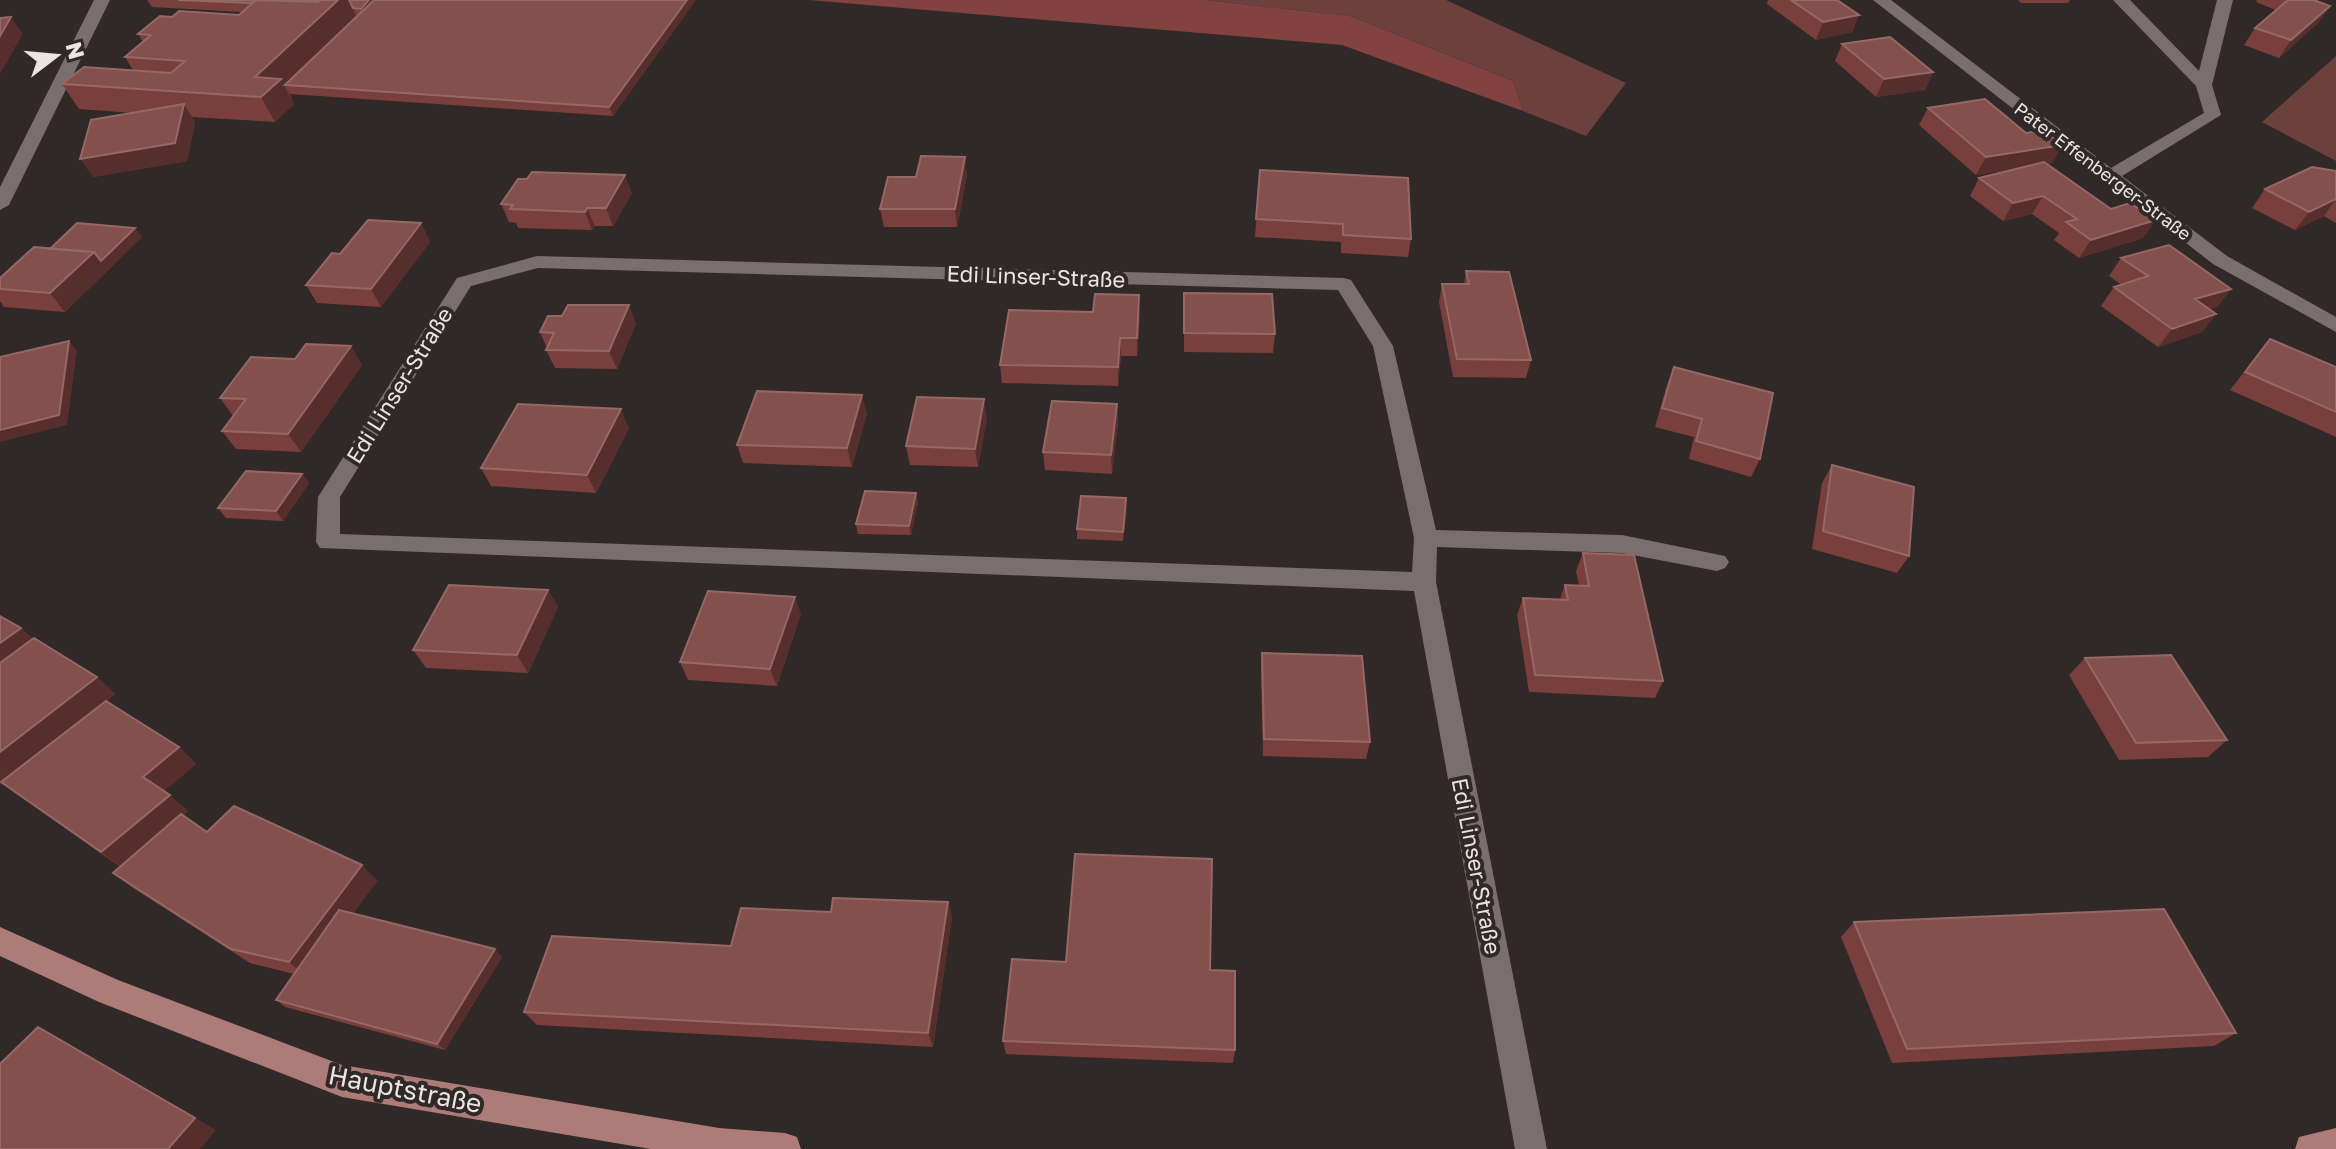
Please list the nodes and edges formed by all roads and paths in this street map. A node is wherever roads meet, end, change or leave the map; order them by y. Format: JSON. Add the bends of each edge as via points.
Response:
{"nodes":[{"id":1,"x":102,"y":0,"type":"edge"},
{"id":2,"x":1881,"y":0,"type":"edge"},
{"id":3,"x":2121,"y":0,"type":"edge"},
{"id":4,"x":2225,"y":0,"type":"edge"},
{"id":5,"x":2204,"y":85,"type":"junction"},
{"id":6,"x":2109,"y":177,"type":"junction"},
{"id":7,"x":0,"y":205,"type":"edge"},
{"id":8,"x":2336,"y":326,"type":"edge"},
{"id":9,"x":1426,"y":538,"type":"junction"},
{"id":10,"x":1717,"y":562,"type":"dead end"},
{"id":11,"x":1424,"y":582,"type":"junction"},
{"id":12,"x":0,"y":941,"type":"edge"},
{"id":13,"x":2336,"y":1144,"type":"edge"},
{"id":14,"x":785,"y":1149,"type":"edge"},
{"id":15,"x":1531,"y":1149,"type":"edge"},
{"id":16,"x":2311,"y":1149,"type":"edge"}],
"edges":[{"from":1,"to":7,"type":"street"},
{"from":2,"to":6,"type":"street","name":"Pater Effenberger-Straße"},
{"from":3,"to":5,"type":"street"},
{"from":4,"to":5,"type":"street"},
{"from":5,"to":6,"type":"street","via":[[2213,115]]},
{"from":6,"to":8,"type":"street","name":"Pater Effenberger-Straße","via":[[2220,260]]},
{"from":9,"to":10,"type":"street","via":[[1622,544]]},
{"from":9,"to":11,"type":"street","name":"Edi Linser-Straße"},
{"from":9,"to":11,"type":"street","name":"Edi Linser-Straße","via":[[1383,346],[1344,284],[537,262],[464,282],[329,497],[328,542]]},
{"from":11,"to":15,"type":"street","name":"Edi Linser-Straße"},
{"from":12,"to":14,"type":"main road","name":"Hauptstraße","via":[[110,992],[342,1081],[719,1144]]},
{"from":13,"to":16,"type":"main road"}]}
